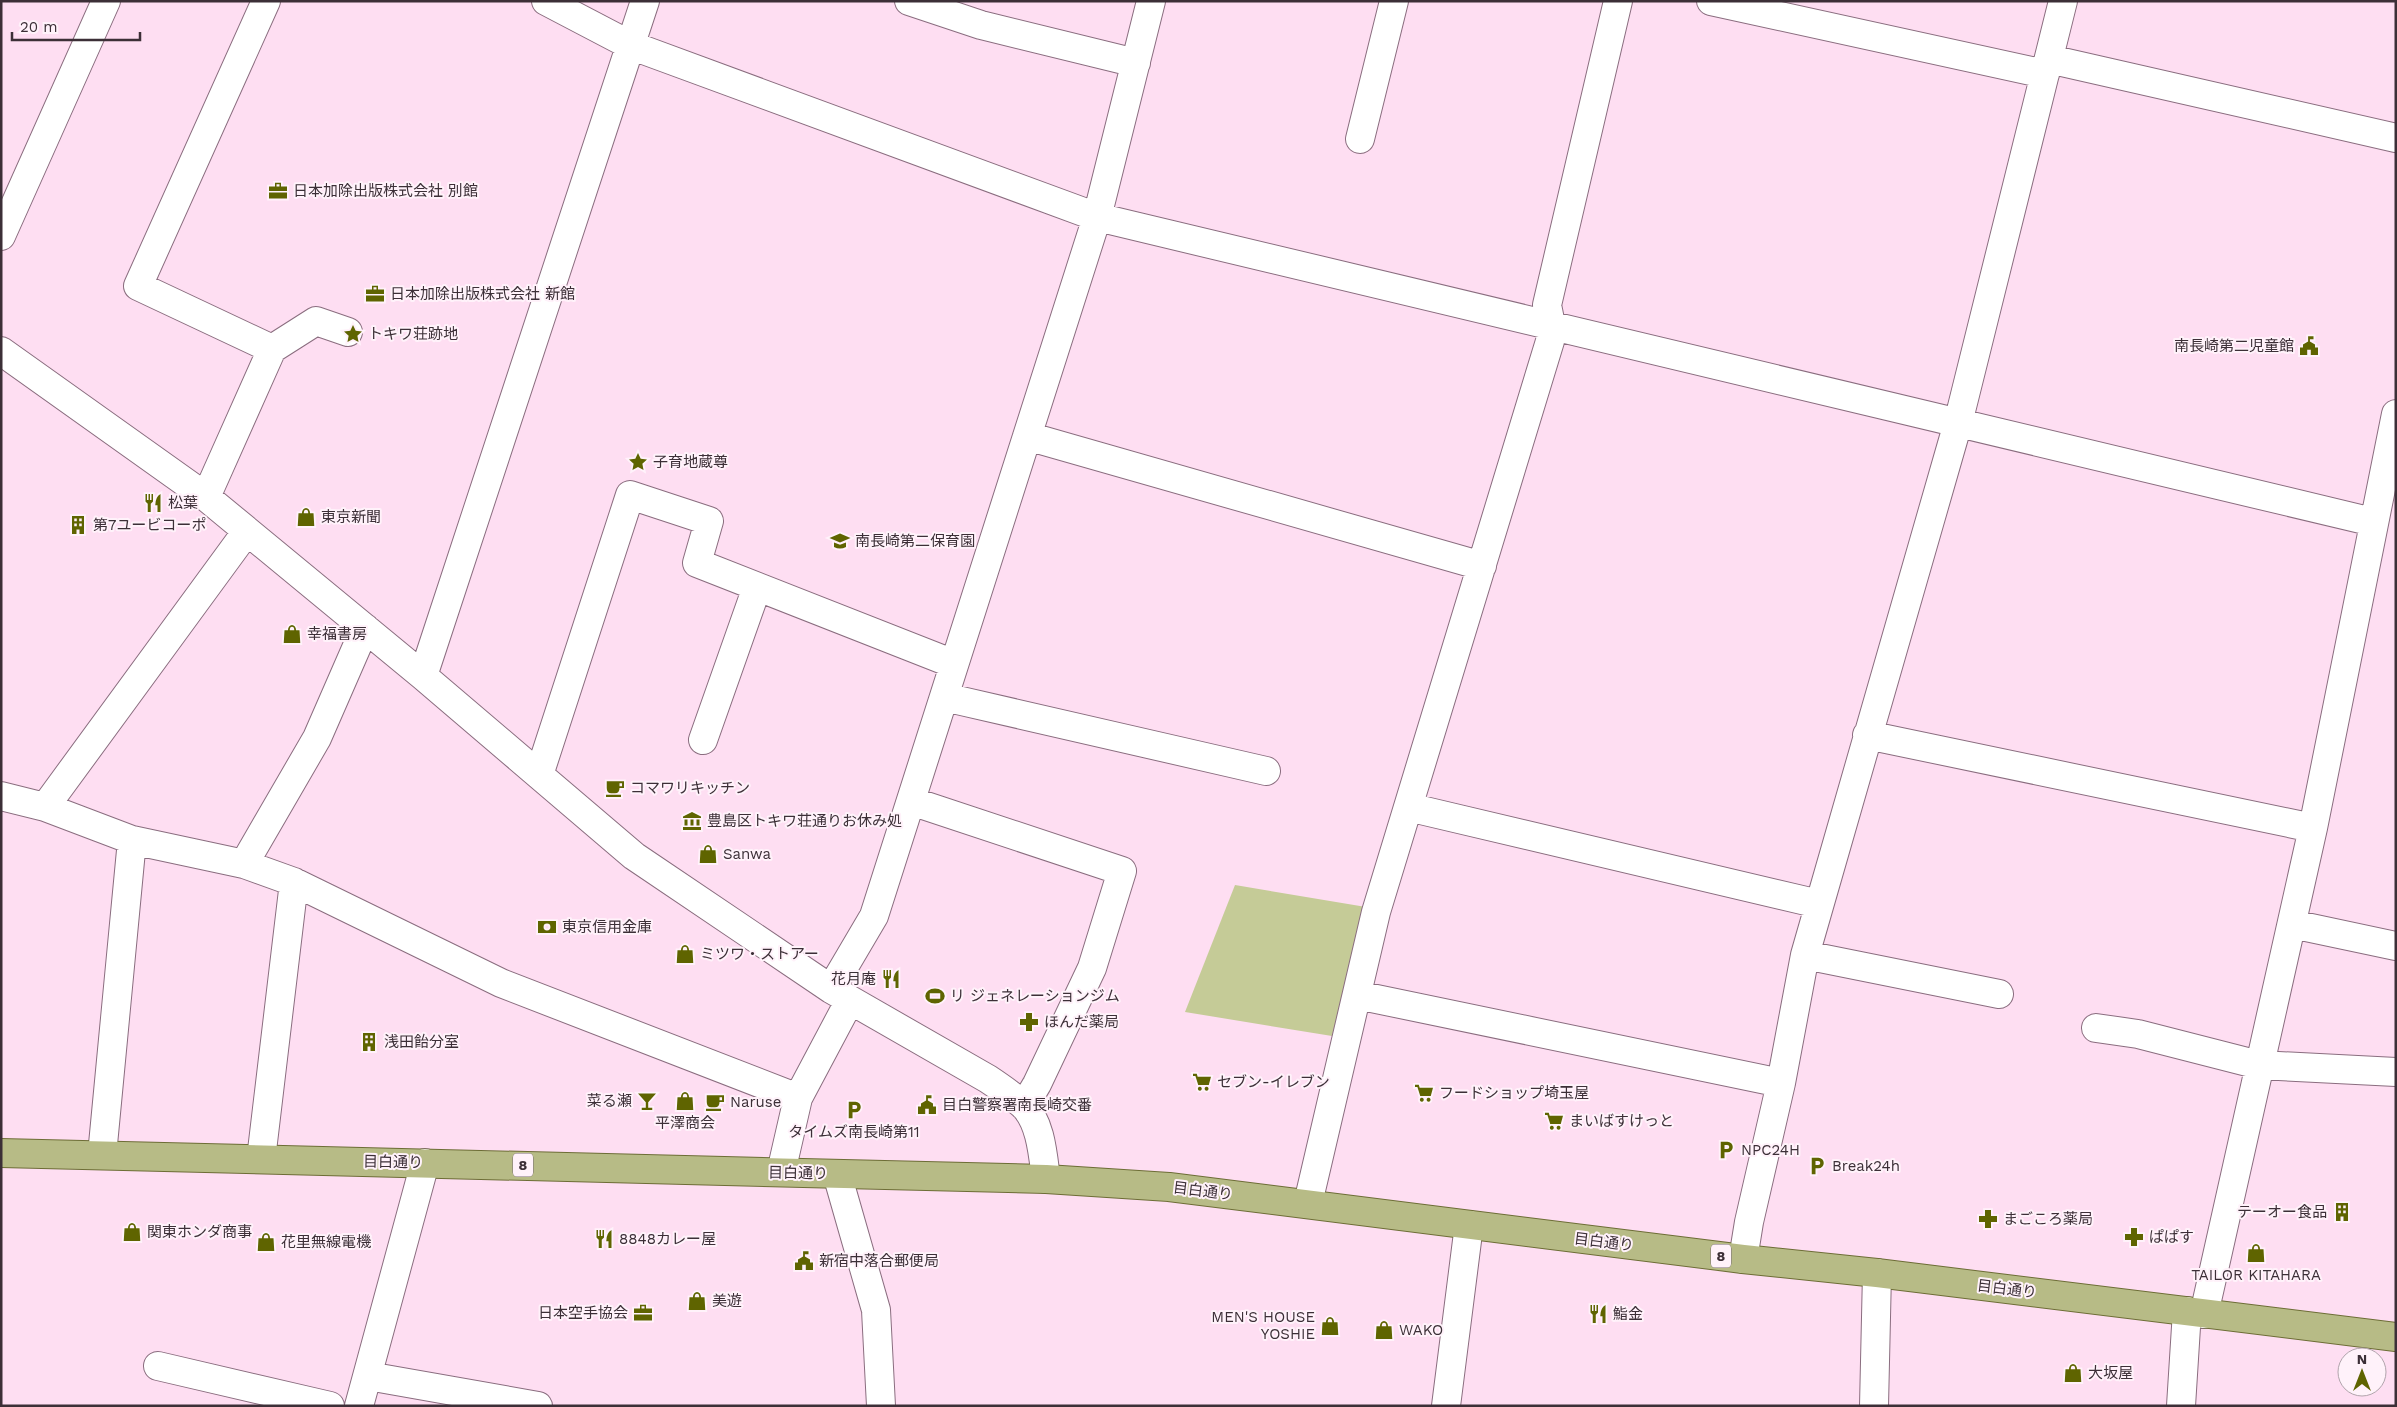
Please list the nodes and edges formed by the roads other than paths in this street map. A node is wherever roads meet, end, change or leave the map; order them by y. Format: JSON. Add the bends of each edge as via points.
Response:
{"nodes":[{"id":1,"x":106,"y":1,"type":"edge"},
{"id":2,"x":266,"y":1,"type":"edge"},
{"id":3,"x":546,"y":1,"type":"edge"},
{"id":4,"x":645,"y":1,"type":"edge"},
{"id":5,"x":909,"y":1,"type":"edge"},
{"id":6,"x":1151,"y":1,"type":"edge"},
{"id":7,"x":1394,"y":1,"type":"edge"},
{"id":8,"x":1618,"y":1,"type":"edge"},
{"id":9,"x":1711,"y":1,"type":"edge"},
{"id":10,"x":2063,"y":1,"type":"edge"},
{"id":11,"x":630,"y":46,"type":"junction"},
{"id":12,"x":1136,"y":63,"type":"junction"},
{"id":13,"x":2047,"y":66,"type":"junction"},
{"id":14,"x":2396,"y":138,"type":"edge"},
{"id":15,"x":1360,"y":139,"type":"dead end"},
{"id":16,"x":1097,"y":217,"type":"junction"},
{"id":17,"x":1,"y":236,"type":"edge"},
{"id":18,"x":1551,"y":325,"type":"junction"},
{"id":19,"x":348,"y":332,"type":"dead end"},
{"id":20,"x":272,"y":348,"type":"junction"},
{"id":21,"x":1,"y":351,"type":"edge"},
{"id":22,"x":2396,"y":414,"type":"edge"},
{"id":23,"x":1958,"y":422,"type":"junction"},
{"id":24,"x":1027,"y":436,"type":"junction"},
{"id":25,"x":206,"y":497,"type":"junction"},
{"id":26,"x":2373,"y":522,"type":"junction"},
{"id":27,"x":247,"y":531,"type":"junction"},
{"id":28,"x":1482,"y":566,"type":"junction"},
{"id":29,"x":756,"y":587,"type":"junction"},
{"id":30,"x":365,"y":628,"type":"junction"},
{"id":31,"x":954,"y":664,"type":"junction"},
{"id":32,"x":423,"y":676,"type":"junction"},
{"id":33,"x":944,"y":697,"type":"junction"},
{"id":34,"x":1868,"y":735,"type":"junction"},
{"id":35,"x":702,"y":740,"type":"dead end"},
{"id":36,"x":1266,"y":771,"type":"dead end"},
{"id":37,"x":539,"y":775,"type":"junction"},
{"id":38,"x":1,"y":796,"type":"edge"},
{"id":39,"x":910,"y":801,"type":"junction"},
{"id":40,"x":45,"y":807,"type":"junction"},
{"id":41,"x":1408,"y":807,"type":"junction"},
{"id":42,"x":2313,"y":828,"type":"junction"},
{"id":43,"x":132,"y":840,"type":"junction"},
{"id":44,"x":244,"y":864,"type":"junction"},
{"id":45,"x":294,"y":882,"type":"junction"},
{"id":46,"x":1819,"y":904,"type":"junction"},
{"id":47,"x":2292,"y":924,"type":"junction"},
{"id":48,"x":2396,"y":946,"type":"edge"},
{"id":49,"x":1805,"y":955,"type":"junction"},
{"id":50,"x":840,"y":994,"type":"junction"},
{"id":51,"x":1999,"y":994,"type":"dead end"},
{"id":52,"x":1356,"y":995,"type":"junction"},
{"id":53,"x":2096,"y":1028,"type":"dead end"},
{"id":54,"x":2259,"y":1065,"type":"junction"},
{"id":55,"x":2396,"y":1072,"type":"edge"},
{"id":56,"x":1781,"y":1083,"type":"junction"},
{"id":57,"x":798,"y":1098,"type":"junction"},
{"id":58,"x":1024,"y":1106,"type":"junction"},
{"id":59,"x":1,"y":1153,"type":"edge"},
{"id":60,"x":102,"y":1155,"type":"junction"},
{"id":61,"x":260,"y":1159,"type":"junction"},
{"id":62,"x":426,"y":1162,"type":"junction"},
{"id":63,"x":781,"y":1172,"type":"junction"},
{"id":64,"x":837,"y":1174,"type":"junction"},
{"id":65,"x":1046,"y":1179,"type":"junction"},
{"id":66,"x":1308,"y":1204,"type":"junction"},
{"id":67,"x":1469,"y":1225,"type":"junction"},
{"id":68,"x":1743,"y":1259,"type":"junction"},
{"id":69,"x":1877,"y":1273,"type":"junction"},
{"id":70,"x":2196,"y":1313,"type":"junction"},
{"id":71,"x":2396,"y":1337,"type":"edge"},
{"id":72,"x":158,"y":1366,"type":"dead end"},
{"id":73,"x":368,"y":1376,"type":"junction"},
{"id":74,"x":530,"y":1405,"type":"edge"},
{"id":75,"x":330,"y":1406,"type":"edge"},
{"id":76,"x":359,"y":1406,"type":"edge"},
{"id":77,"x":881,"y":1406,"type":"edge"},
{"id":78,"x":1446,"y":1406,"type":"edge"},
{"id":79,"x":1874,"y":1406,"type":"edge"},
{"id":80,"x":2181,"y":1406,"type":"edge"}],
"edges":[{"from":1,"to":17,"type":"street"},
{"from":2,"to":20,"type":"street","via":[[138,286]]},
{"from":3,"to":11,"type":"street"},
{"from":4,"to":11,"type":"street"},
{"from":5,"to":12,"type":"street","via":[[981,25]]},
{"from":6,"to":12,"type":"street"},
{"from":7,"to":15,"type":"street"},
{"from":8,"to":18,"type":"street","via":[[1547,305]]},
{"from":9,"to":13,"type":"street"},
{"from":10,"to":13,"type":"street"},
{"from":11,"to":16,"type":"street"},
{"from":11,"to":32,"type":"street"},
{"from":12,"to":16,"type":"street"},
{"from":13,"to":14,"type":"street"},
{"from":13,"to":23,"type":"street"},
{"from":16,"to":18,"type":"street"},
{"from":16,"to":24,"type":"street"},
{"from":18,"to":23,"type":"street"},
{"from":18,"to":28,"type":"street","via":[[1550,342]]},
{"from":19,"to":20,"type":"street","via":[[316,321]]},
{"from":20,"to":25,"type":"street"},
{"from":21,"to":25,"type":"street"},
{"from":22,"to":26,"type":"street"},
{"from":23,"to":26,"type":"street"},
{"from":23,"to":34,"type":"street"},
{"from":24,"to":28,"type":"street"},
{"from":24,"to":31,"type":"street"},
{"from":25,"to":27,"type":"street"},
{"from":26,"to":42,"type":"street"},
{"from":27,"to":30,"type":"street"},
{"from":27,"to":40,"type":"street"},
{"from":28,"to":41,"type":"street"},
{"from":29,"to":31,"type":"street"},
{"from":29,"to":35,"type":"street"},
{"from":29,"to":37,"type":"street","via":[[697,563],[709,521],[630,495]]},
{"from":30,"to":32,"type":"street"},
{"from":30,"to":44,"type":"street","via":[[317,738]]},
{"from":31,"to":33,"type":"street"},
{"from":32,"to":37,"type":"street"},
{"from":33,"to":36,"type":"street"},
{"from":33,"to":39,"type":"street"},
{"from":34,"to":42,"type":"street"},
{"from":34,"to":46,"type":"street"},
{"from":37,"to":50,"type":"street","via":[[634,856]]},
{"from":38,"to":40,"type":"street"},
{"from":39,"to":50,"type":"street","via":[[874,916]]},
{"from":39,"to":58,"type":"street","via":[[1122,872],[1092,968]]},
{"from":40,"to":43,"type":"street"},
{"from":41,"to":46,"type":"street"},
{"from":41,"to":52,"type":"street","via":[[1376,912]]},
{"from":42,"to":47,"type":"street"},
{"from":43,"to":44,"type":"street"},
{"from":43,"to":60,"type":"street"},
{"from":44,"to":45,"type":"street"},
{"from":45,"to":57,"type":"street","via":[[501,983]]},
{"from":45,"to":61,"type":"street"},
{"from":46,"to":49,"type":"street"},
{"from":47,"to":48,"type":"street"},
{"from":47,"to":54,"type":"street"},
{"from":49,"to":51,"type":"street"},
{"from":49,"to":56,"type":"street"},
{"from":50,"to":57,"type":"street"},
{"from":50,"to":58,"type":"street","via":[[988,1079]]},
{"from":52,"to":56,"type":"street"},
{"from":52,"to":66,"type":"street"},
{"from":53,"to":54,"type":"street","via":[[2138,1034]]},
{"from":54,"to":55,"type":"street"},
{"from":54,"to":70,"type":"street"},
{"from":56,"to":68,"type":"street"},
{"from":57,"to":63,"type":"street"},
{"from":58,"to":65,"type":"street","via":[[1042,1148]]},
{"from":59,"to":60,"type":"main road","name":"目白通り","number":"8"},
{"from":60,"to":61,"type":"main road","name":"目白通り","number":"8"},
{"from":61,"to":62,"type":"main road","name":"目白通り","number":"8"},
{"from":62,"to":63,"type":"main road","name":"目白通り","number":"8"},
{"from":62,"to":73,"type":"street"},
{"from":63,"to":64,"type":"main road","name":"目白通り","number":"8"},
{"from":64,"to":65,"type":"main road","name":"目白通り","number":"8"},
{"from":64,"to":77,"type":"street","via":[[876,1310]]},
{"from":65,"to":66,"type":"main road","name":"目白通り","number":"8","via":[[1169,1186]]},
{"from":66,"to":67,"type":"main road","name":"目白通り","number":"8"},
{"from":67,"to":68,"type":"main road","name":"目白通り","number":"8"},
{"from":67,"to":78,"type":"street"},
{"from":68,"to":69,"type":"main road","name":"目白通り","number":"8"},
{"from":69,"to":70,"type":"main road","name":"目白通り","number":"8"},
{"from":69,"to":79,"type":"street"},
{"from":70,"to":71,"type":"main road","name":"目白通り","number":"8"},
{"from":70,"to":80,"type":"street"},
{"from":72,"to":75,"type":"street"},
{"from":73,"to":74,"type":"street"},
{"from":73,"to":76,"type":"street"}]}
